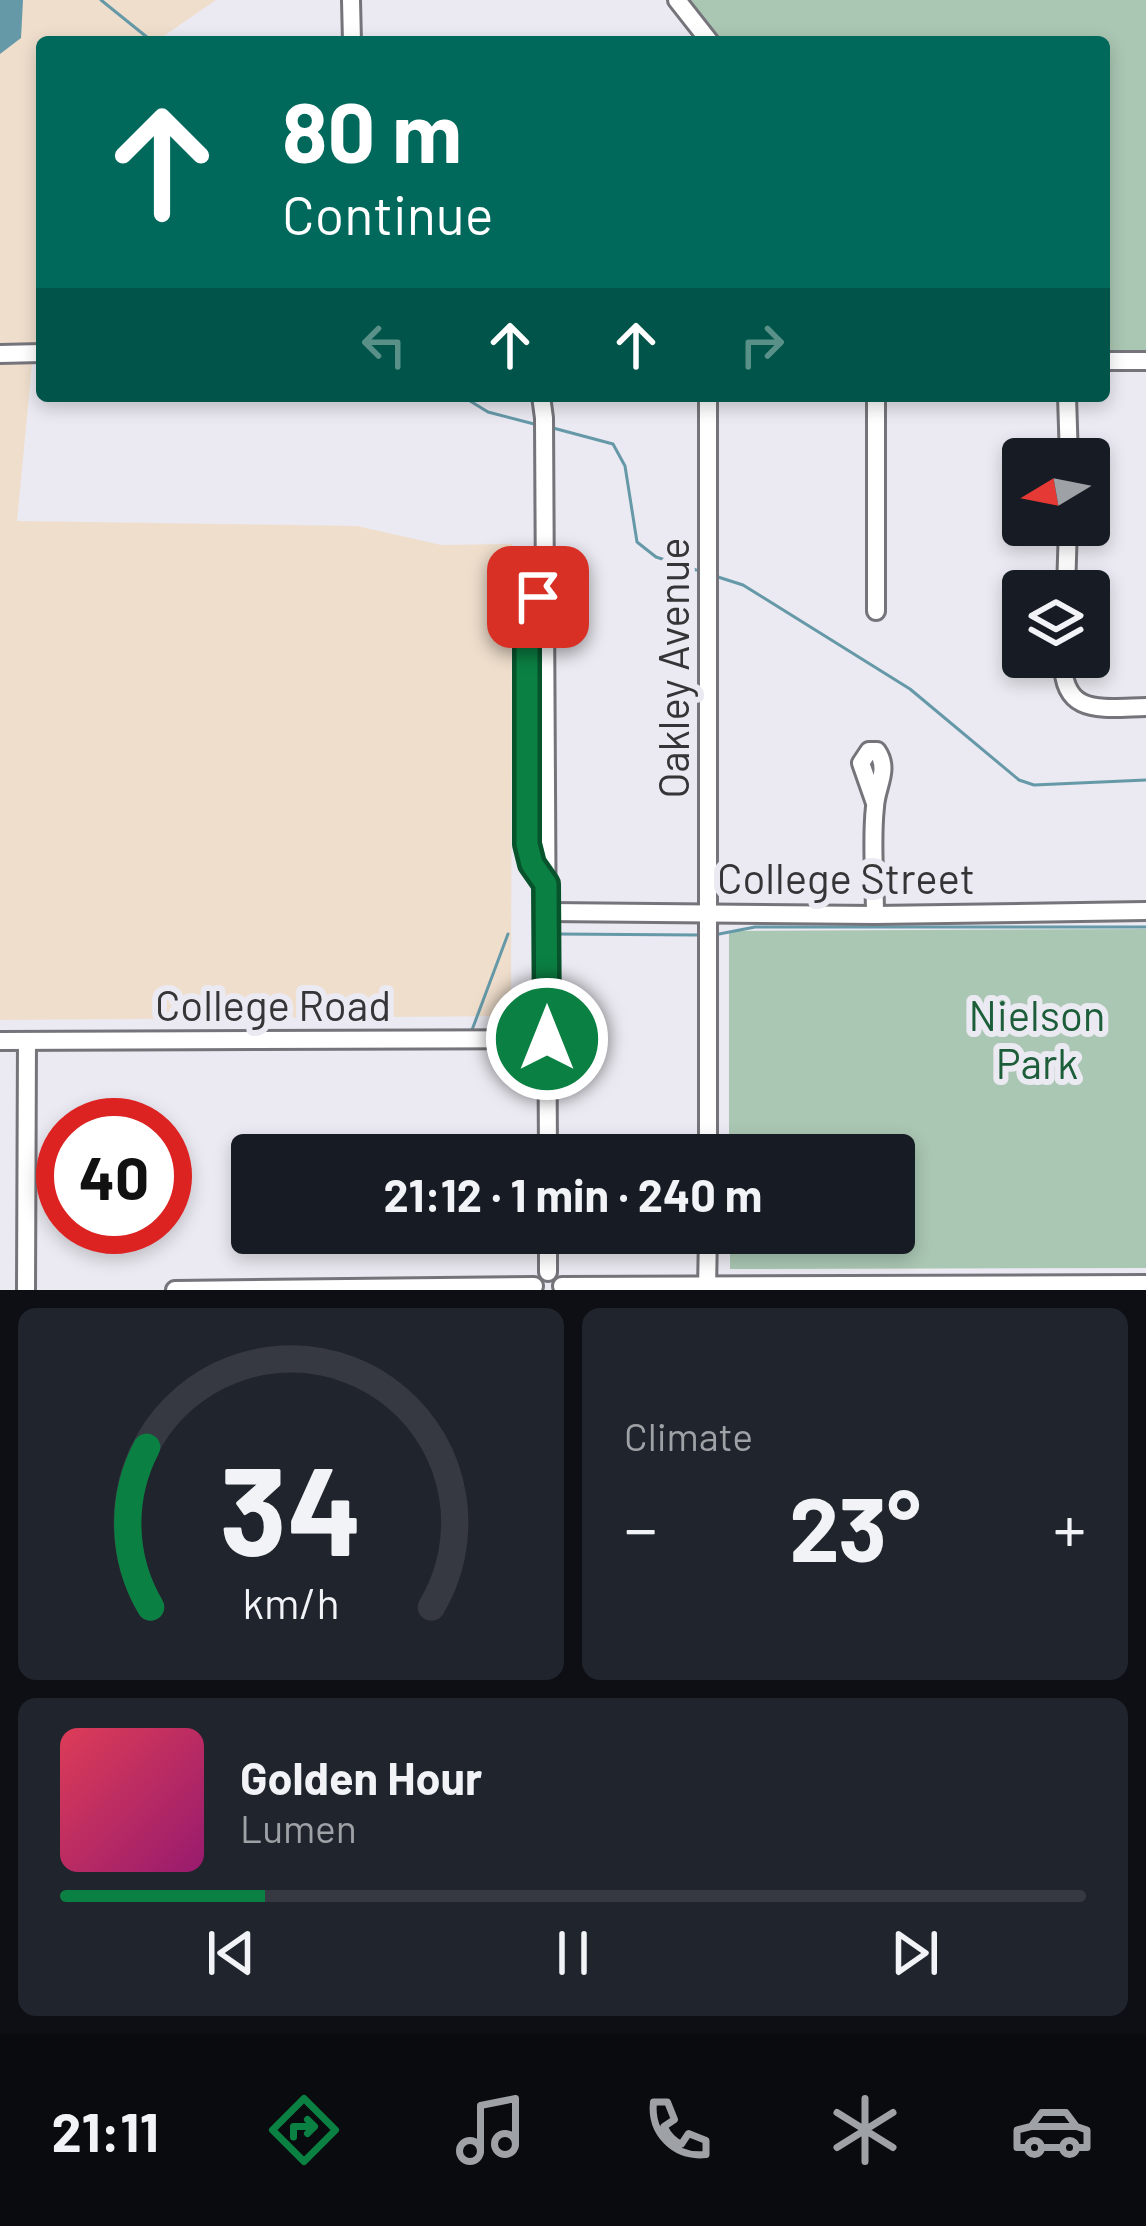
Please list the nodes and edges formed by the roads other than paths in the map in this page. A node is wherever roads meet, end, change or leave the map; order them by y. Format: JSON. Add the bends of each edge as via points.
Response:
{"nodes":[{"id":1,"x":351,"y":0,"type":"edge"},
{"id":2,"x":677,"y":0,"type":"edge"},
{"id":3,"x":352,"y":36,"type":"edge"},
{"id":4,"x":705,"y":36,"type":"edge"},
{"id":5,"x":36,"y":353,"type":"edge"},
{"id":6,"x":0,"y":354,"type":"edge"},
{"id":7,"x":1110,"y":361,"type":"edge"},
{"id":8,"x":1146,"y":361,"type":"edge"},
{"id":9,"x":542,"y":402,"type":"edge"},
{"id":10,"x":708,"y":402,"type":"edge"},
{"id":11,"x":876,"y":402,"type":"edge"},
{"id":12,"x":1067,"y":402,"type":"edge"},
{"id":13,"x":1068,"y":438,"type":"edge"},
{"id":14,"x":876,"y":611,"type":"dead end"},
{"id":15,"x":1065,"y":678,"type":"edge"},
{"id":16,"x":1146,"y":707,"type":"edge"},
{"id":17,"x":874,"y":803,"type":"dead end"},
{"id":18,"x":1146,"y":911,"type":"edge"},
{"id":19,"x":875,"y":915,"type":"junction"},
{"id":20,"x":547,"y":927,"type":"junction"},
{"id":21,"x":708,"y":928,"type":"junction"},
{"id":22,"x":547,"y":1039,"type":"junction"},
{"id":23,"x":0,"y":1041,"type":"edge"},
{"id":24,"x":27,"y":1041,"type":"junction"},
{"id":25,"x":548,"y":1134,"type":"edge"},
{"id":26,"x":708,"y":1134,"type":"edge"},
{"id":27,"x":548,"y":1254,"type":"edge"},
{"id":28,"x":708,"y":1254,"type":"edge"},
{"id":29,"x":548,"y":1272,"type":"junction"},
{"id":30,"x":1146,"y":1284,"type":"edge"},
{"id":31,"x":707,"y":1287,"type":"edge"},
{"id":32,"x":872,"y":1287,"type":"edge"},
{"id":33,"x":534,"y":1288,"type":"edge"},
{"id":34,"x":562,"y":1288,"type":"edge"},
{"id":35,"x":380,"y":1289,"type":"edge"},
{"id":36,"x":26,"y":1290,"type":"edge"},
{"id":37,"x":178,"y":1290,"type":"edge"}],
"edges":[{"from":1,"to":3,"type":"street"},
{"from":2,"to":4,"type":"street"},
{"from":5,"to":6,"type":"street"},
{"from":7,"to":8,"type":"street"},
{"from":9,"to":20,"type":"street"},
{"from":10,"to":21,"type":"street","name":"Oakley Avenue"},
{"from":11,"to":14,"type":"street"},
{"from":12,"to":13,"type":"street"},
{"from":15,"to":16,"type":"street","via":[[1082,704]]},
{"from":17,"to":19,"type":"street"},
{"from":18,"to":19,"type":"street","name":"College Street"},
{"from":19,"to":21,"type":"street","name":"College Street"},
{"from":20,"to":21,"type":"street","name":"College Street"},
{"from":20,"to":22,"type":"street"},
{"from":21,"to":26,"type":"street","name":"Oakley Avenue"},
{"from":22,"to":24,"type":"street","name":"College Road"},
{"from":22,"to":25,"type":"street"},
{"from":23,"to":24,"type":"street","name":"College Road"},
{"from":24,"to":36,"type":"street"},
{"from":27,"to":29,"type":"street"},
{"from":28,"to":31,"type":"street"},
{"from":29,"to":33,"type":"street"},
{"from":29,"to":34,"type":"street"},
{"from":30,"to":32,"type":"street"},
{"from":31,"to":32,"type":"street"},
{"from":31,"to":34,"type":"street"},
{"from":33,"to":35,"type":"street"},
{"from":35,"to":37,"type":"street"}]}
